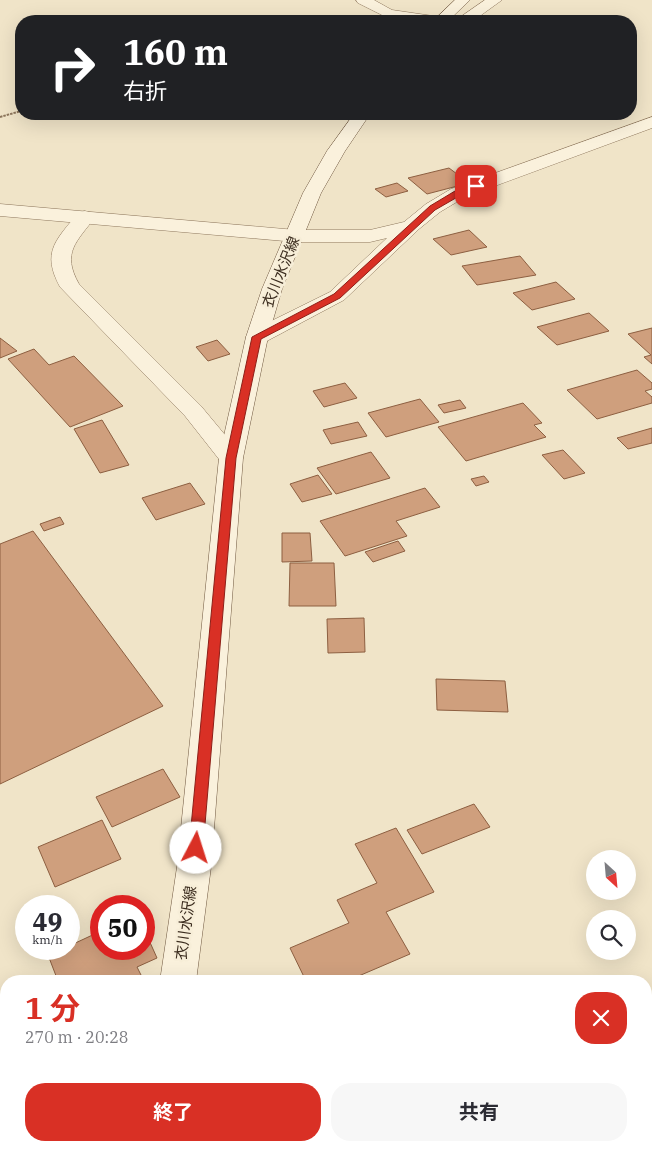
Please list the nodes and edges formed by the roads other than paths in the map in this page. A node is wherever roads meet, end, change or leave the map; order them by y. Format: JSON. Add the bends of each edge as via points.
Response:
{"nodes":[{"id":1,"x":363,"y":0,"type":"edge"},
{"id":2,"x":463,"y":0,"type":"edge"},
{"id":3,"x":495,"y":0,"type":"edge"},
{"id":4,"x":388,"y":14,"type":"junction"},
{"id":5,"x":384,"y":15,"type":"edge"},
{"id":6,"x":395,"y":15,"type":"edge"},
{"id":7,"x":447,"y":15,"type":"edge"},
{"id":8,"x":473,"y":15,"type":"edge"},
{"id":9,"x":358,"y":120,"type":"edge"},
{"id":10,"x":652,"y":122,"type":"edge"},
{"id":11,"x":0,"y":210,"type":"edge"},
{"id":12,"x":85,"y":217,"type":"junction"},
{"id":13,"x":412,"y":225,"type":"junction"},
{"id":14,"x":296,"y":236,"type":"junction"},
{"id":15,"x":257,"y":337,"type":"junction"},
{"id":16,"x":231,"y":458,"type":"junction"},
{"id":17,"x":179,"y":975,"type":"edge"}],
"edges":[{"from":1,"to":4,"type":"street"},
{"from":2,"to":7,"type":"street"},
{"from":3,"to":8,"type":"street"},
{"from":4,"to":5,"type":"street"},
{"from":4,"to":6,"type":"street"},
{"from":9,"to":14,"type":"street","name":"衣川水沢線","via":[[312,193]]},
{"from":10,"to":13,"type":"street","via":[[458,193],[432,208]]},
{"from":11,"to":12,"type":"street"},
{"from":12,"to":14,"type":"street"},
{"from":12,"to":16,"type":"street","via":[[62,247],[59,256],[64,278],[192,411]]},
{"from":13,"to":14,"type":"street","via":[[354,238]]},
{"from":13,"to":15,"type":"street","via":[[337,296]]},
{"from":14,"to":15,"type":"street","name":"衣川水沢線","via":[[272,289]]},
{"from":15,"to":16,"type":"street","name":"衣川水沢線"},
{"from":16,"to":17,"type":"street","name":"衣川水沢線","via":[[194,867]]}]}
